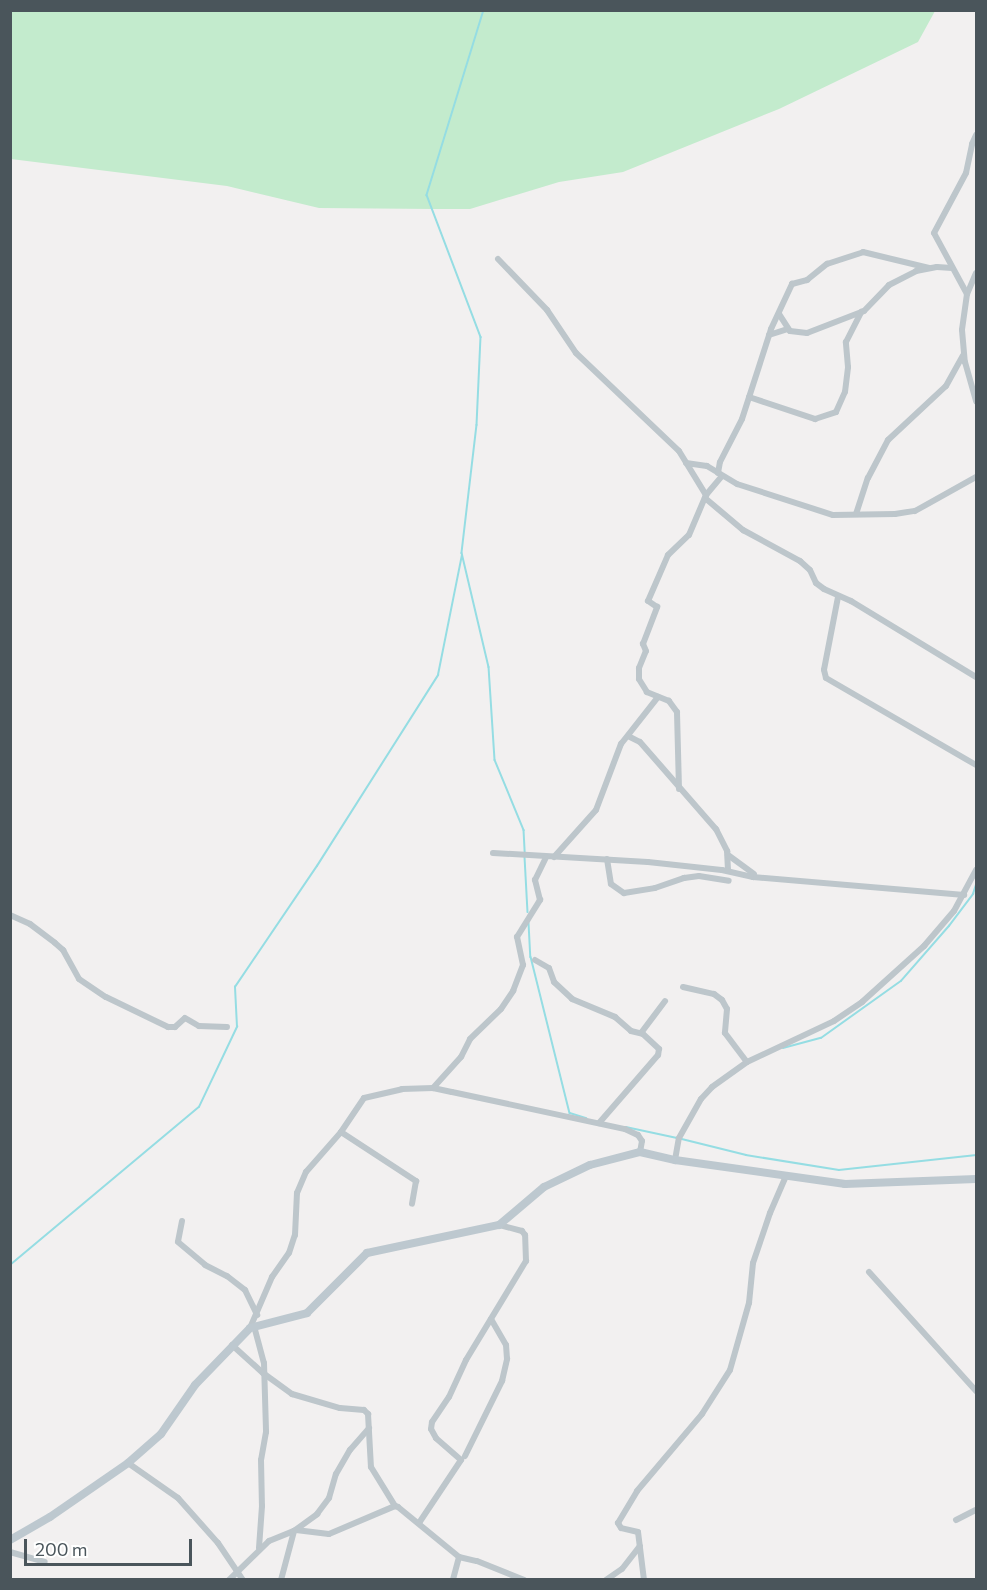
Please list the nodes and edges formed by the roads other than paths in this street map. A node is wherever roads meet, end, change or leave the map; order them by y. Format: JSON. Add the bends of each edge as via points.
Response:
{"nodes":[{"id":1,"x":976,"y":135,"type":"edge"},
{"id":2,"x":498,"y":259,"type":"dead end"},
{"id":3,"x":929,"y":268,"type":"junction"},
{"id":4,"x":952,"y":268,"type":"junction"},
{"id":5,"x":976,"y":273,"type":"edge"},
{"id":6,"x":967,"y":294,"type":"junction"},
{"id":7,"x":861,"y":312,"type":"junction"},
{"id":8,"x":779,"y":314,"type":"junction"},
{"id":9,"x":788,"y":329,"type":"junction"},
{"id":10,"x":769,"y":335,"type":"junction"},
{"id":11,"x":963,"y":355,"type":"junction"},
{"id":12,"x":969,"y":376,"type":"junction"},
{"id":13,"x":976,"y":376,"type":"edge"},
{"id":14,"x":749,"y":397,"type":"junction"},
{"id":15,"x":976,"y":401,"type":"edge"},
{"id":16,"x":686,"y":463,"type":"junction"},
{"id":17,"x":720,"y":474,"type":"junction"},
{"id":18,"x":976,"y":477,"type":"edge"},
{"id":19,"x":705,"y":497,"type":"junction"},
{"id":20,"x":856,"y":514,"type":"junction"},
{"id":21,"x":838,"y":597,"type":"junction"},
{"id":22,"x":976,"y":676,"type":"edge"},
{"id":23,"x":658,"y":697,"type":"junction"},
{"id":24,"x":628,"y":736,"type":"junction"},
{"id":25,"x":976,"y":765,"type":"edge"},
{"id":26,"x":679,"y":789,"type":"junction"},
{"id":27,"x":493,"y":853,"type":"dead end"},
{"id":28,"x":728,"y":855,"type":"junction"},
{"id":29,"x":554,"y":856,"type":"junction"},
{"id":30,"x":546,"y":857,"type":"junction"},
{"id":31,"x":607,"y":859,"type":"junction"},
{"id":32,"x":976,"y":870,"type":"edge"},
{"id":33,"x":728,"y":871,"type":"junction"},
{"id":34,"x":760,"y":878,"type":"junction"},
{"id":35,"x":729,"y":880,"type":"dead end"},
{"id":36,"x":964,"y":895,"type":"junction"},
{"id":37,"x":10,"y":915,"type":"edge"},
{"id":38,"x":536,"y":960,"type":"dead end"},
{"id":39,"x":683,"y":987,"type":"dead end"},
{"id":40,"x":665,"y":1001,"type":"dead end"},
{"id":41,"x":227,"y":1027,"type":"dead end"},
{"id":42,"x":641,"y":1033,"type":"junction"},
{"id":43,"x":747,"y":1062,"type":"junction"},
{"id":44,"x":433,"y":1088,"type":"junction"},
{"id":45,"x":599,"y":1123,"type":"junction"},
{"id":46,"x":341,"y":1132,"type":"junction"},
{"id":47,"x":640,"y":1152,"type":"junction"},
{"id":48,"x":675,"y":1160,"type":"junction"},
{"id":49,"x":786,"y":1176,"type":"junction"},
{"id":50,"x":976,"y":1179,"type":"edge"},
{"id":51,"x":412,"y":1203,"type":"dead end"},
{"id":52,"x":182,"y":1221,"type":"dead end"},
{"id":53,"x":499,"y":1225,"type":"junction"},
{"id":54,"x":869,"y":1272,"type":"dead end"},
{"id":55,"x":257,"y":1315,"type":"junction"},
{"id":56,"x":491,"y":1319,"type":"junction"},
{"id":57,"x":252,"y":1327,"type":"junction"},
{"id":58,"x":232,"y":1344,"type":"junction"},
{"id":59,"x":263,"y":1373,"type":"junction"},
{"id":60,"x":976,"y":1391,"type":"edge"},
{"id":61,"x":370,"y":1428,"type":"junction"},
{"id":62,"x":465,"y":1456,"type":"dead end"},
{"id":63,"x":128,"y":1463,"type":"junction"},
{"id":64,"x":395,"y":1506,"type":"junction"},
{"id":65,"x":976,"y":1510,"type":"edge"},
{"id":66,"x":956,"y":1520,"type":"dead end"},
{"id":67,"x":419,"y":1523,"type":"junction"},
{"id":68,"x":295,"y":1530,"type":"junction"},
{"id":69,"x":10,"y":1540,"type":"edge"},
{"id":70,"x":640,"y":1545,"type":"junction"},
{"id":71,"x":259,"y":1548,"type":"junction"},
{"id":72,"x":10,"y":1552,"type":"edge"},
{"id":73,"x":459,"y":1557,"type":"junction"},
{"id":74,"x":45,"y":1562,"type":"dead end"},
{"id":75,"x":236,"y":1571,"type":"junction"},
{"id":76,"x":230,"y":1580,"type":"edge"},
{"id":77,"x":243,"y":1580,"type":"edge"},
{"id":78,"x":281,"y":1580,"type":"edge"},
{"id":79,"x":453,"y":1580,"type":"edge"},
{"id":80,"x":524,"y":1580,"type":"edge"},
{"id":81,"x":606,"y":1580,"type":"edge"},
{"id":82,"x":644,"y":1580,"type":"edge"}],
"edges":[{"from":1,"to":4,"type":"street","via":[[966,173],[934,233]]},
{"from":2,"to":16,"type":"street","via":[[548,310],[576,353],[669,439]]},
{"from":3,"to":4,"type":"street"},
{"from":3,"to":7,"type":"street","via":[[889,285]]},
{"from":3,"to":8,"type":"street","via":[[863,252],[854,254],[792,284]]},
{"from":4,"to":6,"type":"street"},
{"from":5,"to":6,"type":"street"},
{"from":6,"to":11,"type":"street"},
{"from":7,"to":9,"type":"street","via":[[807,333]]},
{"from":7,"to":14,"type":"street","via":[[846,342],[848,367],[836,412],[815,419]]},
{"from":8,"to":9,"type":"street"},
{"from":8,"to":10,"type":"street"},
{"from":9,"to":10,"type":"street"},
{"from":10,"to":14,"type":"street"},
{"from":11,"to":12,"type":"street"},
{"from":11,"to":20,"type":"street","via":[[946,386],[888,440],[868,478]]},
{"from":12,"to":13,"type":"street"},
{"from":12,"to":15,"type":"street"},
{"from":14,"to":17,"type":"street"},
{"from":16,"to":17,"type":"street","via":[[701,464]]},
{"from":16,"to":19,"type":"street"},
{"from":17,"to":19,"type":"street"},
{"from":17,"to":20,"type":"street","via":[[737,484],[816,512]]},
{"from":18,"to":20,"type":"street","via":[[915,511]]},
{"from":19,"to":21,"type":"street","via":[[742,530],[800,561],[816,583]]},
{"from":19,"to":23,"type":"street","via":[[689,535],[668,555],[648,601],[657,607],[643,644],[646,651],[638,672],[647,692]]},
{"from":21,"to":22,"type":"street"},
{"from":21,"to":25,"type":"street","via":[[824,670],[826,678]]},
{"from":23,"to":24,"type":"street"},
{"from":23,"to":26,"type":"street","via":[[672,703],[678,717]]},
{"from":24,"to":26,"type":"street","via":[[640,742]]},
{"from":24,"to":29,"type":"street","via":[[617,753],[596,810]]},
{"from":26,"to":28,"type":"street","via":[[716,829]]},
{"from":27,"to":30,"type":"street"},
{"from":28,"to":33,"type":"street"},
{"from":28,"to":34,"type":"street"},
{"from":29,"to":30,"type":"street"},
{"from":29,"to":31,"type":"street"},
{"from":30,"to":44,"type":"street","via":[[535,880],[540,900],[518,937],[523,965],[513,991]]},
{"from":31,"to":33,"type":"street"},
{"from":31,"to":35,"type":"street","via":[[611,884],[624,893],[699,876]]},
{"from":32,"to":36,"type":"street"},
{"from":33,"to":34,"type":"street"},
{"from":34,"to":36,"type":"street"},
{"from":36,"to":43,"type":"street","via":[[924,946],[862,1002],[834,1021]]},
{"from":37,"to":41,"type":"street","via":[[55,943],[79,979],[106,997],[168,1027],[175,1027],[185,1018],[199,1026]]},
{"from":38,"to":42,"type":"street","via":[[549,968],[554,982],[572,999],[602,1010],[631,1031]]},
{"from":39,"to":43,"type":"street","via":[[714,994],[722,1000],[727,1009],[725,1033]]},
{"from":40,"to":42,"type":"street"},
{"from":42,"to":45,"type":"street","via":[[659,1053]]},
{"from":43,"to":48,"type":"street","via":[[717,1082],[701,1099],[679,1138]]},
{"from":44,"to":45,"type":"street"},
{"from":44,"to":46,"type":"street","via":[[402,1089],[364,1098]]},
{"from":45,"to":47,"type":"street","via":[[638,1135],[642,1141]]},
{"from":46,"to":51,"type":"street","via":[[417,1181]]},
{"from":46,"to":55,"type":"street","via":[[306,1172],[296,1199],[292,1245],[272,1277]]},
{"from":47,"to":48,"type":"street"},
{"from":47,"to":53,"type":"street","via":[[590,1165],[544,1187]]},
{"from":48,"to":49,"type":"street"},
{"from":49,"to":50,"type":"street","via":[[845,1184]]},
{"from":49,"to":70,"type":"street","via":[[753,1263],[749,1303],[730,1370],[702,1414],[637,1491],[618,1523],[621,1528],[638,1532]]},
{"from":52,"to":55,"type":"street","via":[[178,1242],[245,1290]]},
{"from":53,"to":56,"type":"street","via":[[525,1235],[526,1257]]},
{"from":53,"to":57,"type":"street","via":[[367,1253],[307,1313]]},
{"from":54,"to":60,"type":"street"},
{"from":55,"to":57,"type":"street"},
{"from":56,"to":62,"type":"street","via":[[506,1345],[507,1359],[502,1381]]},
{"from":56,"to":67,"type":"street","via":[[432,1422],[436,1438],[453,1451],[460,1463]]},
{"from":57,"to":58,"type":"street"},
{"from":57,"to":59,"type":"street","via":[[264,1363]]},
{"from":58,"to":59,"type":"street"},
{"from":58,"to":63,"type":"street","via":[[195,1385],[161,1434]]},
{"from":59,"to":61,"type":"street","via":[[298,1397],[364,1410]]},
{"from":59,"to":71,"type":"street","via":[[266,1432]]},
{"from":61,"to":64,"type":"street","via":[[371,1467]]},
{"from":61,"to":68,"type":"street","via":[[350,1449],[325,1505]]},
{"from":63,"to":69,"type":"street"},
{"from":63,"to":75,"type":"street","via":[[178,1498],[219,1543]]},
{"from":64,"to":67,"type":"street"},
{"from":64,"to":68,"type":"street","via":[[330,1534]]},
{"from":65,"to":66,"type":"street"},
{"from":67,"to":73,"type":"street"},
{"from":68,"to":71,"type":"street"},
{"from":68,"to":78,"type":"street"},
{"from":70,"to":81,"type":"street","via":[[622,1569]]},
{"from":70,"to":82,"type":"street"},
{"from":71,"to":75,"type":"street"},
{"from":72,"to":74,"type":"street"},
{"from":73,"to":79,"type":"street"},
{"from":73,"to":80,"type":"street"},
{"from":75,"to":76,"type":"street"},
{"from":75,"to":77,"type":"street"}]}
